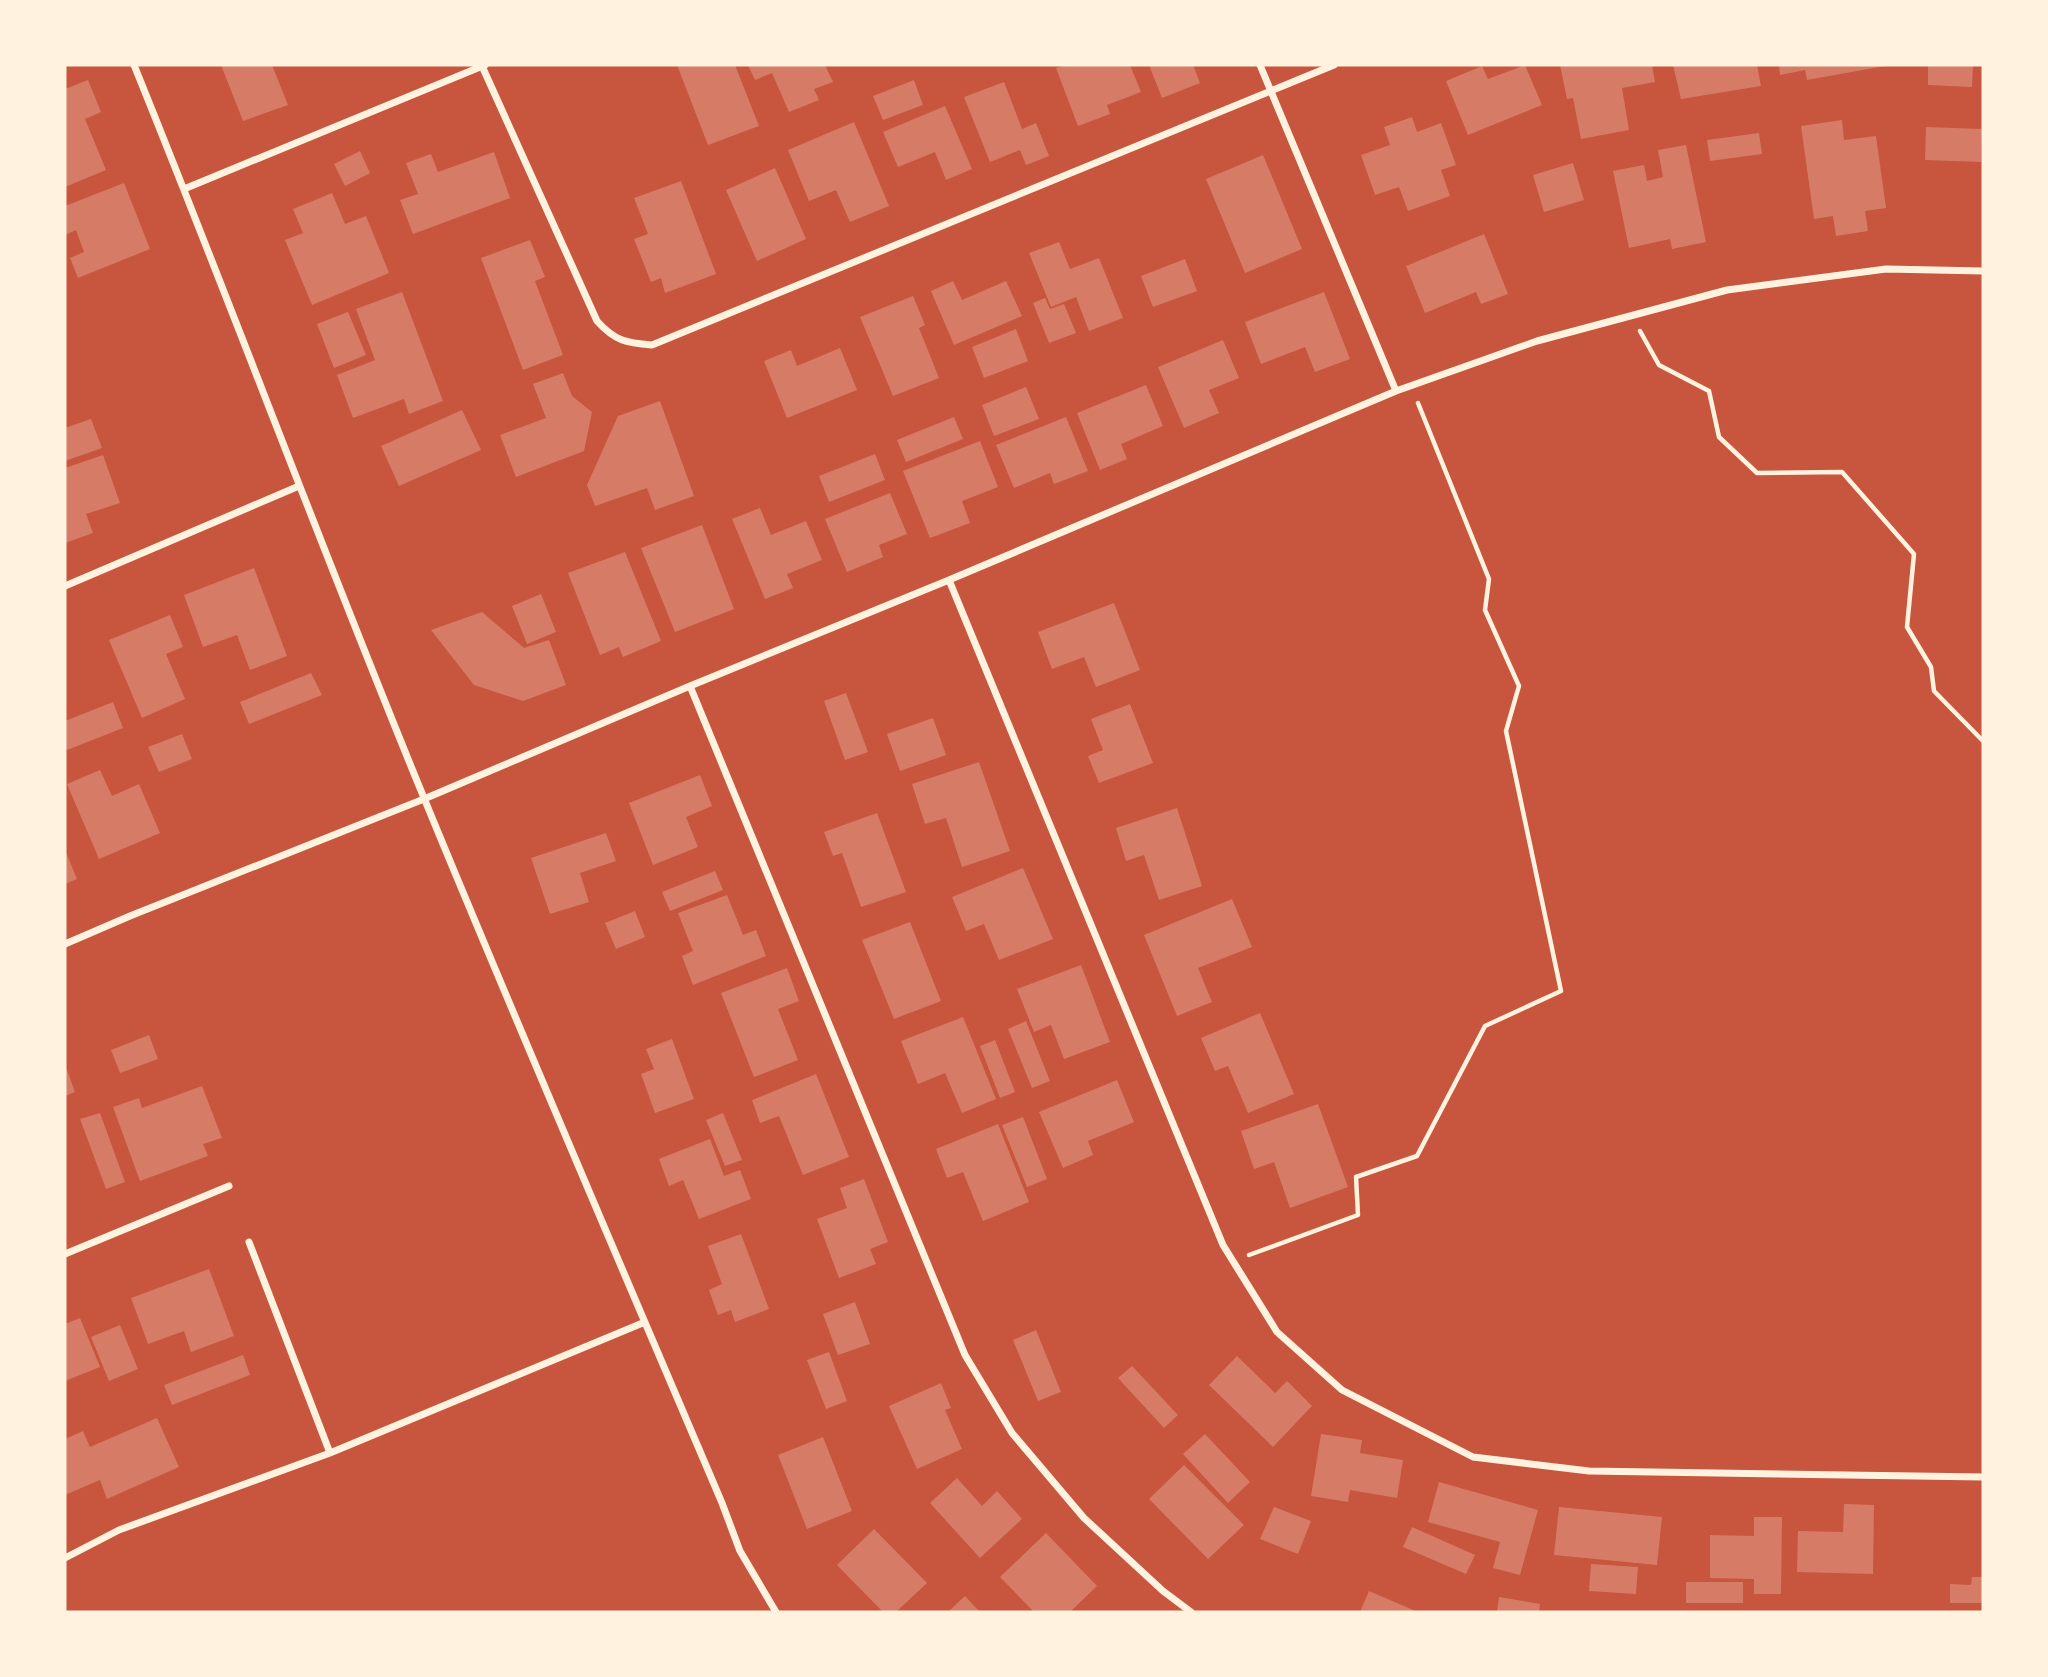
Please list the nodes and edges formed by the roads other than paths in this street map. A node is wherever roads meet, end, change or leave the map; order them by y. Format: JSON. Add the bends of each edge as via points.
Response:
{"nodes":[{"id":1,"x":134,"y":65,"type":"edge"},
{"id":2,"x":483,"y":65,"type":"edge"},
{"id":3,"x":1260,"y":65,"type":"edge"},
{"id":4,"x":1334,"y":65,"type":"edge"},
{"id":5,"x":1271,"y":90,"type":"junction"},
{"id":6,"x":184,"y":189,"type":"junction"},
{"id":7,"x":1983,"y":271,"type":"edge"},
{"id":8,"x":1396,"y":391,"type":"junction"},
{"id":9,"x":299,"y":486,"type":"junction"},
{"id":10,"x":950,"y":580,"type":"junction"},
{"id":11,"x":65,"y":586,"type":"edge"},
{"id":12,"x":690,"y":686,"type":"junction"},
{"id":13,"x":424,"y":799,"type":"junction"},
{"id":14,"x":65,"y":944,"type":"edge"},
{"id":15,"x":229,"y":1186,"type":"dead end"},
{"id":16,"x":248,"y":1242,"type":"dead end"},
{"id":17,"x":65,"y":1254,"type":"edge"},
{"id":18,"x":645,"y":1322,"type":"junction"},
{"id":19,"x":330,"y":1453,"type":"junction"},
{"id":20,"x":1983,"y":1477,"type":"edge"},
{"id":21,"x":65,"y":1558,"type":"edge"},
{"id":22,"x":776,"y":1612,"type":"edge"},
{"id":23,"x":1191,"y":1612,"type":"edge"}],
"edges":[{"from":1,"to":6,"type":"street"},
{"from":2,"to":5,"type":"street","via":[[597,321],[610,335],[652,345]]},
{"from":2,"to":6,"type":"street"},
{"from":3,"to":5,"type":"street"},
{"from":4,"to":5,"type":"street"},
{"from":5,"to":8,"type":"street"},
{"from":6,"to":9,"type":"street"},
{"from":7,"to":8,"type":"street","via":[[1886,269],[1727,290],[1537,341]]},
{"from":8,"to":10,"type":"street"},
{"from":9,"to":11,"type":"street"},
{"from":9,"to":13,"type":"street"},
{"from":10,"to":12,"type":"street"},
{"from":10,"to":20,"type":"street","via":[[1223,1245],[1277,1332],[1342,1391],[1473,1457],[1589,1471]]},
{"from":12,"to":13,"type":"street"},
{"from":12,"to":23,"type":"street","via":[[965,1355],[1012,1433],[1084,1518]]},
{"from":13,"to":14,"type":"street"},
{"from":13,"to":18,"type":"street"},
{"from":15,"to":17,"type":"street"},
{"from":16,"to":19,"type":"street"},
{"from":18,"to":19,"type":"street"},
{"from":18,"to":22,"type":"street","via":[[740,1550]]},
{"from":19,"to":21,"type":"street","via":[[119,1530]]}]}
